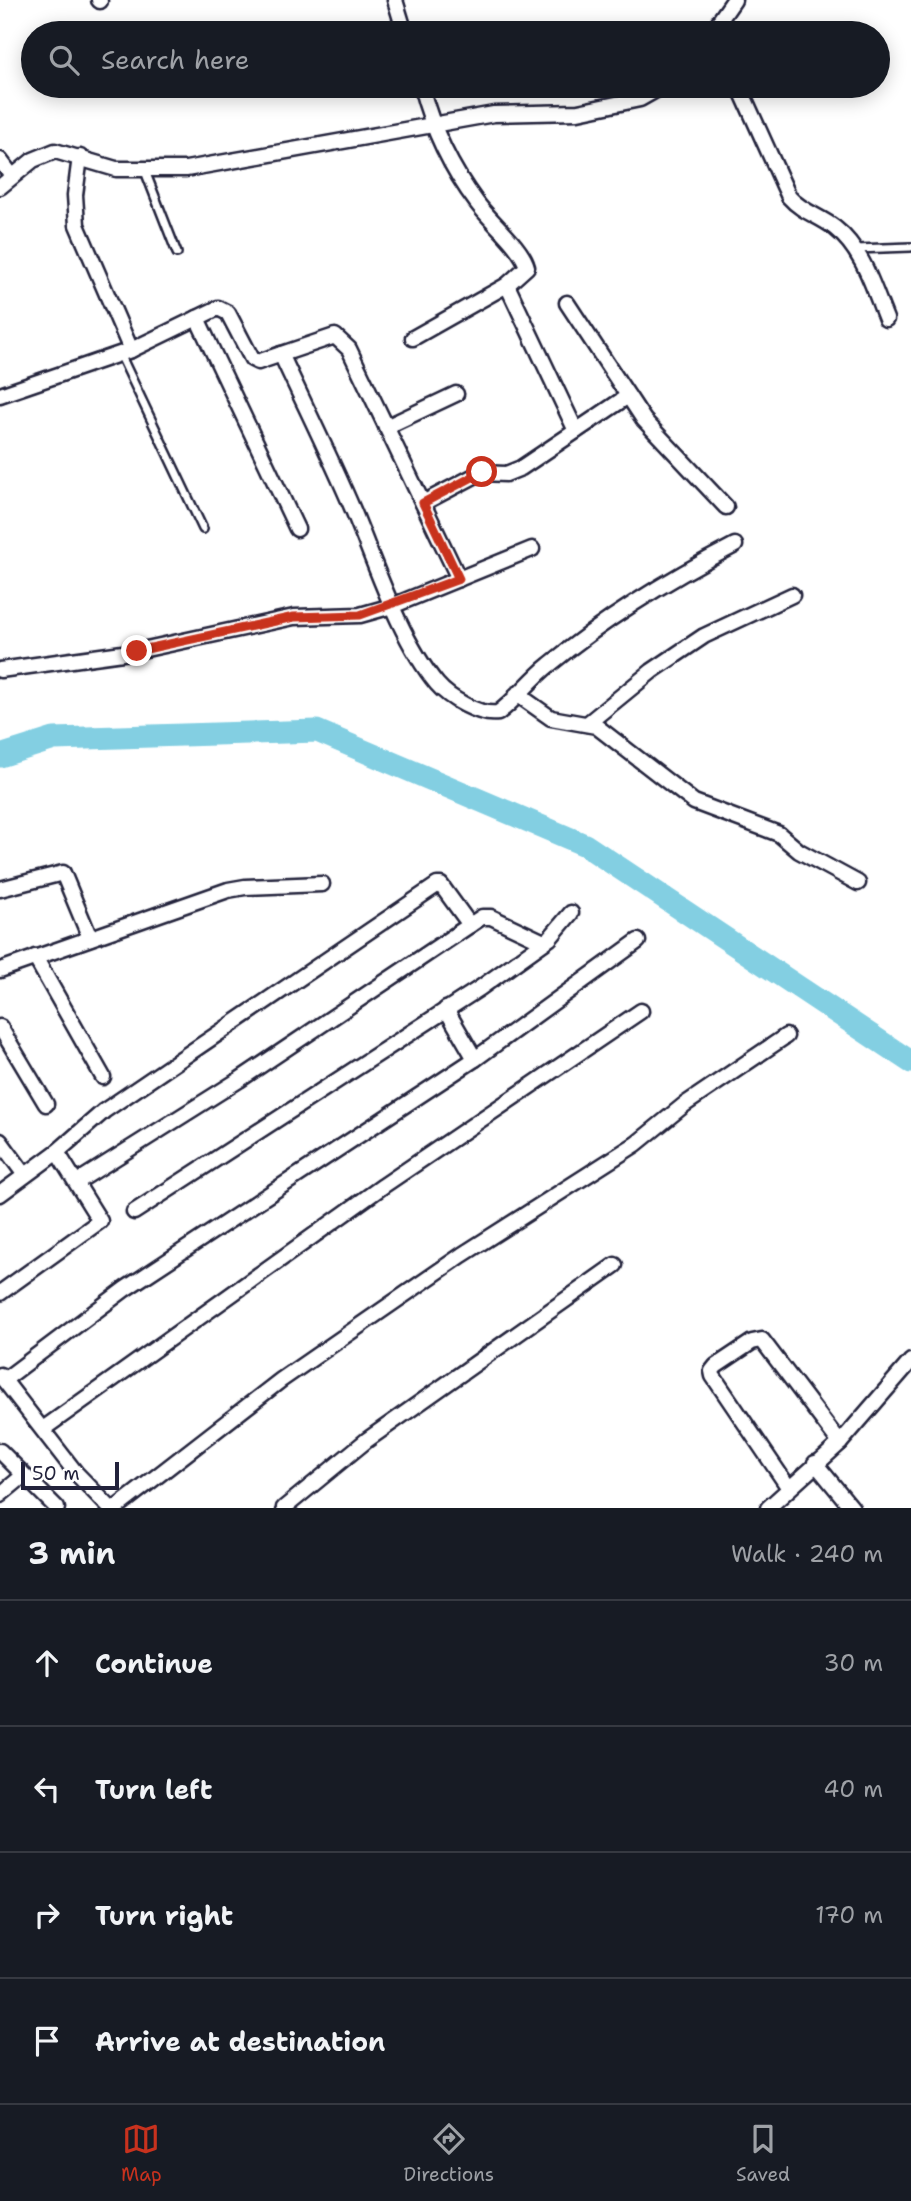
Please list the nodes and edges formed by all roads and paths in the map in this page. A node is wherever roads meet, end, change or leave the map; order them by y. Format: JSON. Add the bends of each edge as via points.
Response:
{"nodes":[{"id":1,"x":395,"y":0,"type":"edge"},
{"id":2,"x":734,"y":0,"type":"edge"},
{"id":3,"x":401,"y":21,"type":"edge"},
{"id":4,"x":719,"y":21,"type":"edge"},
{"id":5,"x":424,"y":98,"type":"edge"},
{"id":6,"x":642,"y":98,"type":"edge"},
{"id":7,"x":744,"y":98,"type":"edge"},
{"id":8,"x":431,"y":124,"type":"junction"},
{"id":9,"x":80,"y":157,"type":"junction"},
{"id":10,"x":0,"y":160,"type":"edge"},
{"id":11,"x":145,"y":171,"type":"junction"},
{"id":12,"x":12,"y":176,"type":"junction"},
{"id":13,"x":0,"y":187,"type":"edge"},
{"id":14,"x":911,"y":247,"type":"edge"},
{"id":15,"x":855,"y":250,"type":"junction"},
{"id":16,"x":177,"y":253,"type":"dead end"},
{"id":17,"x":507,"y":285,"type":"junction"},
{"id":18,"x":567,"y":303,"type":"dead end"},
{"id":19,"x":197,"y":318,"type":"junction"},
{"id":20,"x":886,"y":319,"type":"dead end"},
{"id":21,"x":413,"y":338,"type":"dead end"},
{"id":22,"x":125,"y":352,"type":"junction"},
{"id":23,"x":281,"y":354,"type":"junction"},
{"id":24,"x":456,"y":394,"type":"dead end"},
{"id":25,"x":0,"y":395,"type":"edge"},
{"id":26,"x":628,"y":396,"type":"junction"},
{"id":27,"x":386,"y":427,"type":"junction"},
{"id":28,"x":576,"y":431,"type":"junction"},
{"id":29,"x":423,"y":503,"type":"junction"},
{"id":30,"x":726,"y":507,"type":"dead end"},
{"id":31,"x":203,"y":529,"type":"dead end"},
{"id":32,"x":297,"y":529,"type":"dead end"},
{"id":33,"x":735,"y":545,"type":"dead end"},
{"id":34,"x":532,"y":549,"type":"dead end"},
{"id":35,"x":459,"y":579,"type":"junction"},
{"id":36,"x":792,"y":595,"type":"dead end"},
{"id":37,"x":391,"y":606,"type":"junction"},
{"id":38,"x":0,"y":670,"type":"edge"},
{"id":39,"x":517,"y":694,"type":"junction"},
{"id":40,"x":587,"y":724,"type":"junction"},
{"id":41,"x":858,"y":883,"type":"dead end"},
{"id":42,"x":322,"y":884,"type":"dead end"},
{"id":43,"x":0,"y":889,"type":"edge"},
{"id":44,"x":571,"y":913,"type":"dead end"},
{"id":45,"x":470,"y":925,"type":"junction"},
{"id":46,"x":90,"y":938,"type":"junction"},
{"id":47,"x":638,"y":941,"type":"dead end"},
{"id":48,"x":544,"y":942,"type":"junction"},
{"id":49,"x":35,"y":957,"type":"junction"},
{"id":50,"x":0,"y":970,"type":"edge"},
{"id":51,"x":446,"y":1009,"type":"junction"},
{"id":52,"x":641,"y":1011,"type":"dead end"},
{"id":53,"x":0,"y":1027,"type":"edge"},
{"id":54,"x":786,"y":1036,"type":"dead end"},
{"id":55,"x":475,"y":1059,"type":"junction"},
{"id":56,"x":103,"y":1077,"type":"dead end"},
{"id":57,"x":46,"y":1104,"type":"dead end"},
{"id":58,"x":0,"y":1141,"type":"edge"},
{"id":59,"x":57,"y":1152,"type":"junction"},
{"id":60,"x":25,"y":1175,"type":"junction"},
{"id":61,"x":76,"y":1182,"type":"junction"},
{"id":62,"x":0,"y":1194,"type":"edge"},
{"id":63,"x":134,"y":1212,"type":"dead end"},
{"id":64,"x":615,"y":1265,"type":"dead end"},
{"id":65,"x":0,"y":1293,"type":"edge"},
{"id":66,"x":911,"y":1361,"type":"edge"},
{"id":67,"x":2,"y":1377,"type":"edge"},
{"id":68,"x":43,"y":1430,"type":"junction"},
{"id":69,"x":840,"y":1443,"type":"junction"},
{"id":70,"x":0,"y":1451,"type":"edge"},
{"id":71,"x":815,"y":1463,"type":"junction"},
{"id":72,"x":23,"y":1476,"type":"junction"},
{"id":73,"x":789,"y":1488,"type":"junction"},
{"id":74,"x":0,"y":1495,"type":"edge"},
{"id":75,"x":57,"y":1508,"type":"edge"},
{"id":76,"x":110,"y":1508,"type":"edge"},
{"id":77,"x":116,"y":1508,"type":"edge"},
{"id":78,"x":284,"y":1508,"type":"edge"},
{"id":79,"x":768,"y":1508,"type":"edge"},
{"id":80,"x":852,"y":1508,"type":"edge"}],
"edges":[{"from":1,"to":3,"type":"street"},
{"from":2,"to":4,"type":"street"},
{"from":5,"to":8,"type":"street"},
{"from":6,"to":8,"type":"street","via":[[578,112],[505,113]]},
{"from":7,"to":15,"type":"street","via":[[789,197],[832,226]]},
{"from":8,"to":11,"type":"street","via":[[272,155]]},
{"from":8,"to":17,"type":"street","via":[[476,202],[525,261],[524,273]]},
{"from":9,"to":11,"type":"street","via":[[116,169]]},
{"from":9,"to":12,"type":"street","via":[[47,153]]},
{"from":9,"to":22,"type":"street","via":[[77,225]]},
{"from":10,"to":12,"type":"street"},
{"from":11,"to":16,"type":"lane"},
{"from":12,"to":13,"type":"street"},
{"from":14,"to":15,"type":"lane"},
{"from":15,"to":20,"type":"street"},
{"from":17,"to":21,"type":"street"},
{"from":17,"to":28,"type":"street"},
{"from":18,"to":26,"type":"street"},
{"from":19,"to":22,"type":"street"},
{"from":19,"to":23,"type":"street","via":[[224,309],[252,359],[260,362]]},
{"from":19,"to":32,"type":"street"},
{"from":22,"to":25,"type":"street"},
{"from":22,"to":31,"type":"lane"},
{"from":23,"to":27,"type":"street","via":[[329,336],[340,338]]},
{"from":23,"to":37,"type":"street","via":[[352,507]]},
{"from":24,"to":27,"type":"street"},
{"from":26,"to":28,"type":"street"},
{"from":26,"to":30,"type":"street","via":[[657,436]]},
{"from":27,"to":29,"type":"street"},
{"from":28,"to":29,"type":"street","via":[[513,472],[480,473]]},
{"from":29,"to":35,"type":"street"},
{"from":33,"to":39,"type":"street","via":[[638,600],[551,663]]},
{"from":34,"to":35,"type":"street"},
{"from":35,"to":37,"type":"street"},
{"from":36,"to":40,"type":"street","via":[[704,636]]},
{"from":37,"to":38,"type":"street","via":[[352,616],[294,617],[137,651]]},
{"from":37,"to":39,"type":"street","via":[[429,672],[451,697],[495,714]]},
{"from":39,"to":40,"type":"street","via":[[551,718]]},
{"from":40,"to":41,"type":"street","via":[[600,728],[694,802],[779,834]]},
{"from":42,"to":46,"type":"street","via":[[228,890]]},
{"from":43,"to":46,"type":"street","via":[[62,873]]},
{"from":44,"to":48,"type":"street"},
{"from":45,"to":48,"type":"street","via":[[488,916]]},
{"from":45,"to":59,"type":"street","via":[[437,885],[104,1111]]},
{"from":45,"to":61,"type":"street","via":[[239,1080]]},
{"from":46,"to":49,"type":"street"},
{"from":47,"to":55,"type":"street"},
{"from":48,"to":51,"type":"street"},
{"from":49,"to":50,"type":"street"},
{"from":49,"to":56,"type":"street"},
{"from":51,"to":55,"type":"street"},
{"from":51,"to":63,"type":"street"},
{"from":52,"to":68,"type":"street","via":[[383,1186]]},
{"from":53,"to":57,"type":"street"},
{"from":54,"to":77,"type":"street","via":[[684,1105],[636,1144],[462,1255],[281,1380]]},
{"from":55,"to":67,"type":"street","via":[[125,1289]]},
{"from":58,"to":60,"type":"street"},
{"from":59,"to":60,"type":"street"},
{"from":59,"to":61,"type":"street"},
{"from":60,"to":62,"type":"street"},
{"from":61,"to":65,"type":"street","via":[[100,1223]]},
{"from":64,"to":78,"type":"street","via":[[367,1440]]},
{"from":66,"to":69,"type":"street"},
{"from":67,"to":68,"type":"street"},
{"from":68,"to":76,"type":"street"},
{"from":69,"to":71,"type":"street"},
{"from":69,"to":73,"type":"street","via":[[762,1340],[716,1366],[713,1376]]},
{"from":70,"to":72,"type":"street"},
{"from":71,"to":73,"type":"street"},
{"from":71,"to":80,"type":"street"},
{"from":72,"to":74,"type":"street"},
{"from":72,"to":75,"type":"street"},
{"from":73,"to":79,"type":"street"}]}
